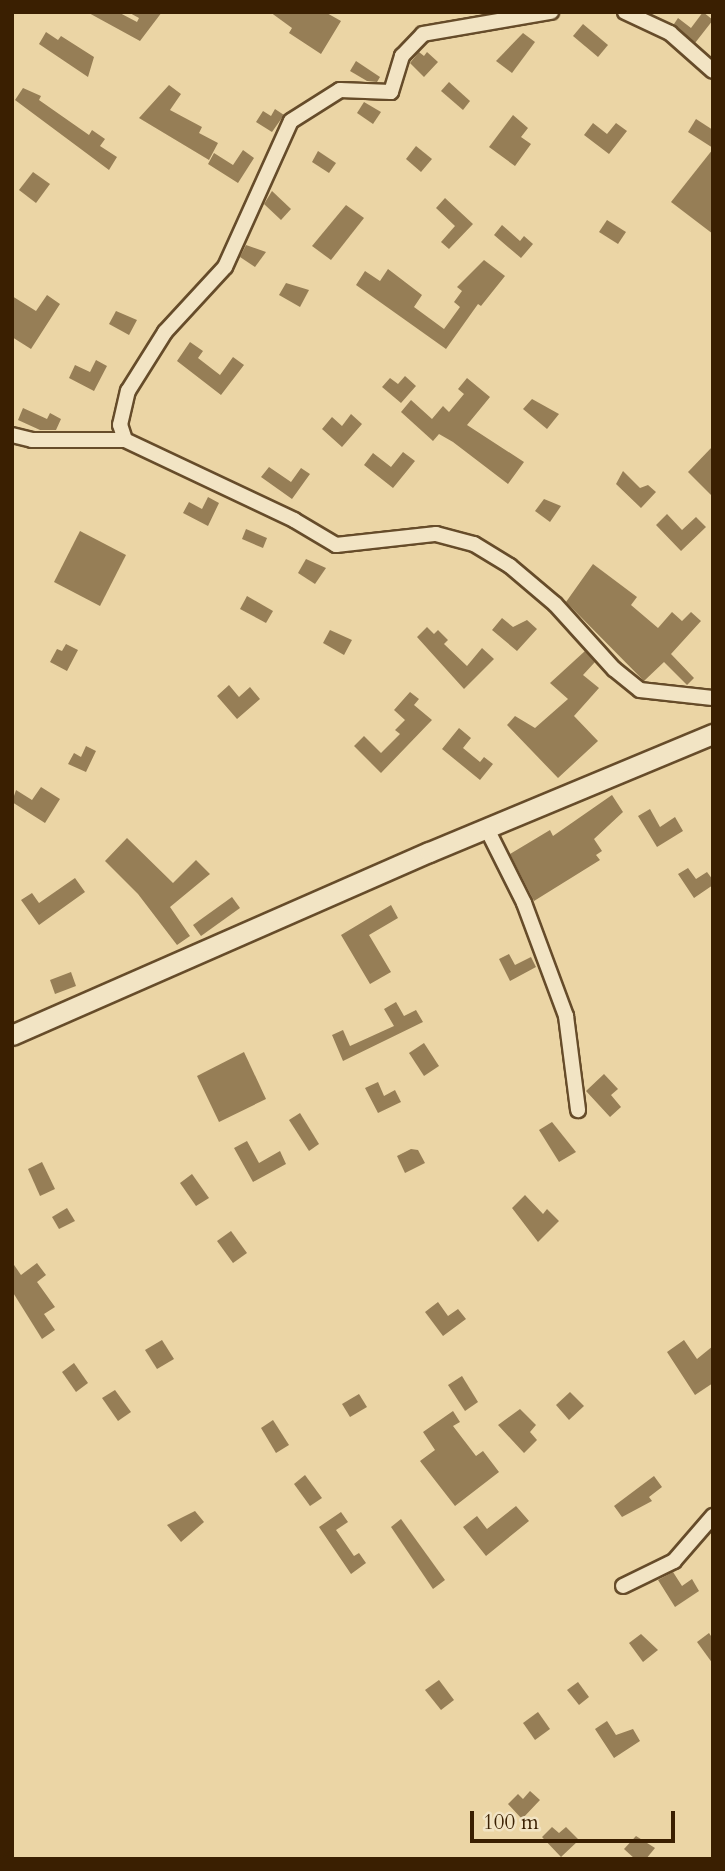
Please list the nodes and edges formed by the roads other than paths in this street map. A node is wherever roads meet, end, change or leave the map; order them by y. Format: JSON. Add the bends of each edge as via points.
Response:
{"nodes":[{"id":1,"x":505,"y":12,"type":"edge"},
{"id":2,"x":551,"y":12,"type":"edge"},
{"id":3,"x":625,"y":12,"type":"edge"},
{"id":4,"x":488,"y":22,"type":"junction"},
{"id":5,"x":713,"y":71,"type":"edge"},
{"id":6,"x":12,"y":435,"type":"edge"},
{"id":7,"x":125,"y":440,"type":"junction"},
{"id":8,"x":713,"y":698,"type":"edge"},
{"id":9,"x":713,"y":734,"type":"edge"},
{"id":10,"x":487,"y":829,"type":"junction"},
{"id":11,"x":12,"y":1035,"type":"edge"},
{"id":12,"x":578,"y":1110,"type":"dead end"},
{"id":13,"x":713,"y":1516,"type":"edge"},
{"id":14,"x":623,"y":1586,"type":"dead end"}],
"edges":[{"from":1,"to":4,"type":"street"},
{"from":2,"to":4,"type":"street"},
{"from":3,"to":5,"type":"street","via":[[670,33]]},
{"from":4,"to":7,"type":"street","via":[[424,34],[402,56],[391,92],[340,90],[291,121],[225,267],[165,332],[128,391],[120,425]]},
{"from":6,"to":7,"type":"street","via":[[32,440]]},
{"from":7,"to":8,"type":"street","via":[[294,520],[336,545],[436,534],[474,544],[510,566],[555,604],[614,669],[640,690]]},
{"from":9,"to":10,"type":"street"},
{"from":10,"to":11,"type":"street"},
{"from":10,"to":12,"type":"street","via":[[524,903],[566,1016]]},
{"from":13,"to":14,"type":"street","via":[[674,1561]]}]}
